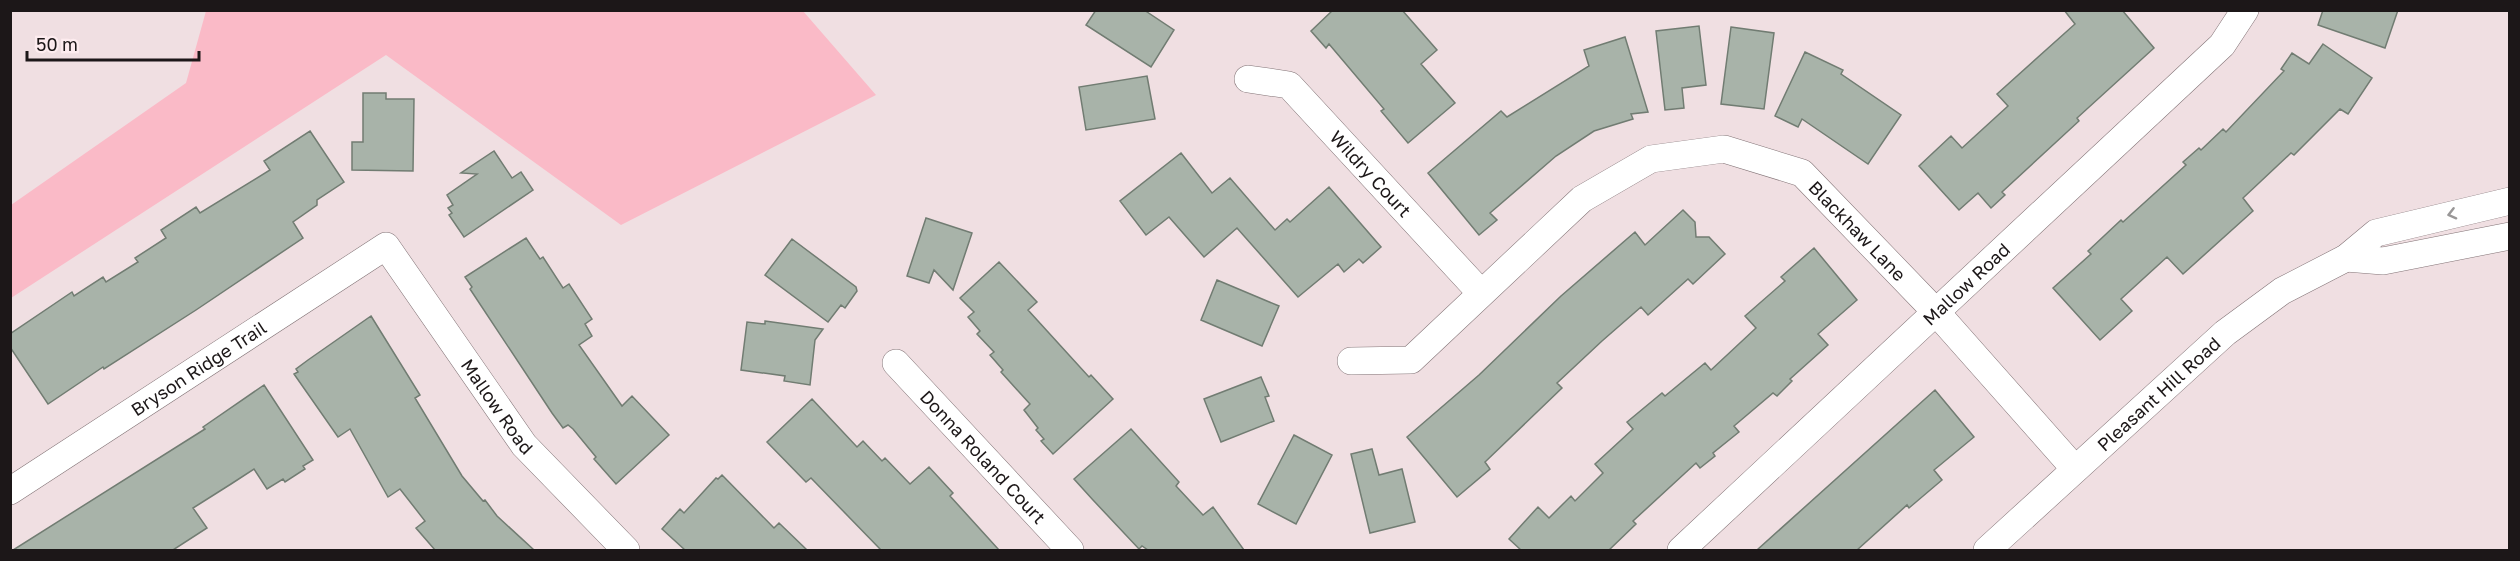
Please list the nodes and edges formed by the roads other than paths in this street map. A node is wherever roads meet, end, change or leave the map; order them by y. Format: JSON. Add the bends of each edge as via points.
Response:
{"nodes":[{"id":1,"x":2245,"y":10,"type":"edge"},
{"id":2,"x":1248,"y":79,"type":"dead end"},
{"id":3,"x":2510,"y":201,"type":"edge"},
{"id":4,"x":2510,"y":236,"type":"edge"},
{"id":5,"x":386,"y":246,"type":"joint"},
{"id":6,"x":2346,"y":258,"type":"junction"},
{"id":7,"x":1481,"y":293,"type":"junction"},
{"id":8,"x":1936,"y":312,"type":"junction"},
{"id":9,"x":1351,"y":361,"type":"dead end"},
{"id":10,"x":896,"y":363,"type":"dead end"},
{"id":11,"x":2075,"y":469,"type":"junction"},
{"id":12,"x":10,"y":491,"type":"edge"},
{"id":13,"x":626,"y":550,"type":"edge"},
{"id":14,"x":1070,"y":550,"type":"edge"},
{"id":15,"x":1681,"y":550,"type":"edge"},
{"id":16,"x":1987,"y":550,"type":"edge"}],
"edges":[{"from":1,"to":8,"type":"street","name":"Mallow Road","via":[[2222,45]]},
{"from":2,"to":7,"type":"street","name":"Wildry Court","via":[[1289,85]]},
{"from":3,"to":6,"type":"street","name":"Pleasant Hill Road","one_way":true,"via":[[2376,233]]},
{"from":4,"to":6,"type":"street","via":[[2383,261]]},
{"from":5,"to":12,"type":"street","name":"Bryson Ridge Trail"},
{"from":5,"to":13,"type":"street","name":"Mallow Road","via":[[524,445]]},
{"from":6,"to":11,"type":"street","name":"Pleasant Hill Road","via":[[2282,291],[2225,333]]},
{"from":7,"to":8,"type":"street","name":"Blackhaw Lane","via":[[1582,199],[1652,159],[1724,149],[1802,173]]},
{"from":7,"to":9,"type":"street","name":"Blackhaw Lane","via":[[1411,360]]},
{"from":8,"to":11,"type":"street","name":"Blackhaw Lane"},
{"from":8,"to":15,"type":"street","name":"Mallow Road"},
{"from":10,"to":14,"type":"street","name":"Donna Roland Court"},
{"from":11,"to":16,"type":"street","name":"Pleasant Hill Road"}]}
